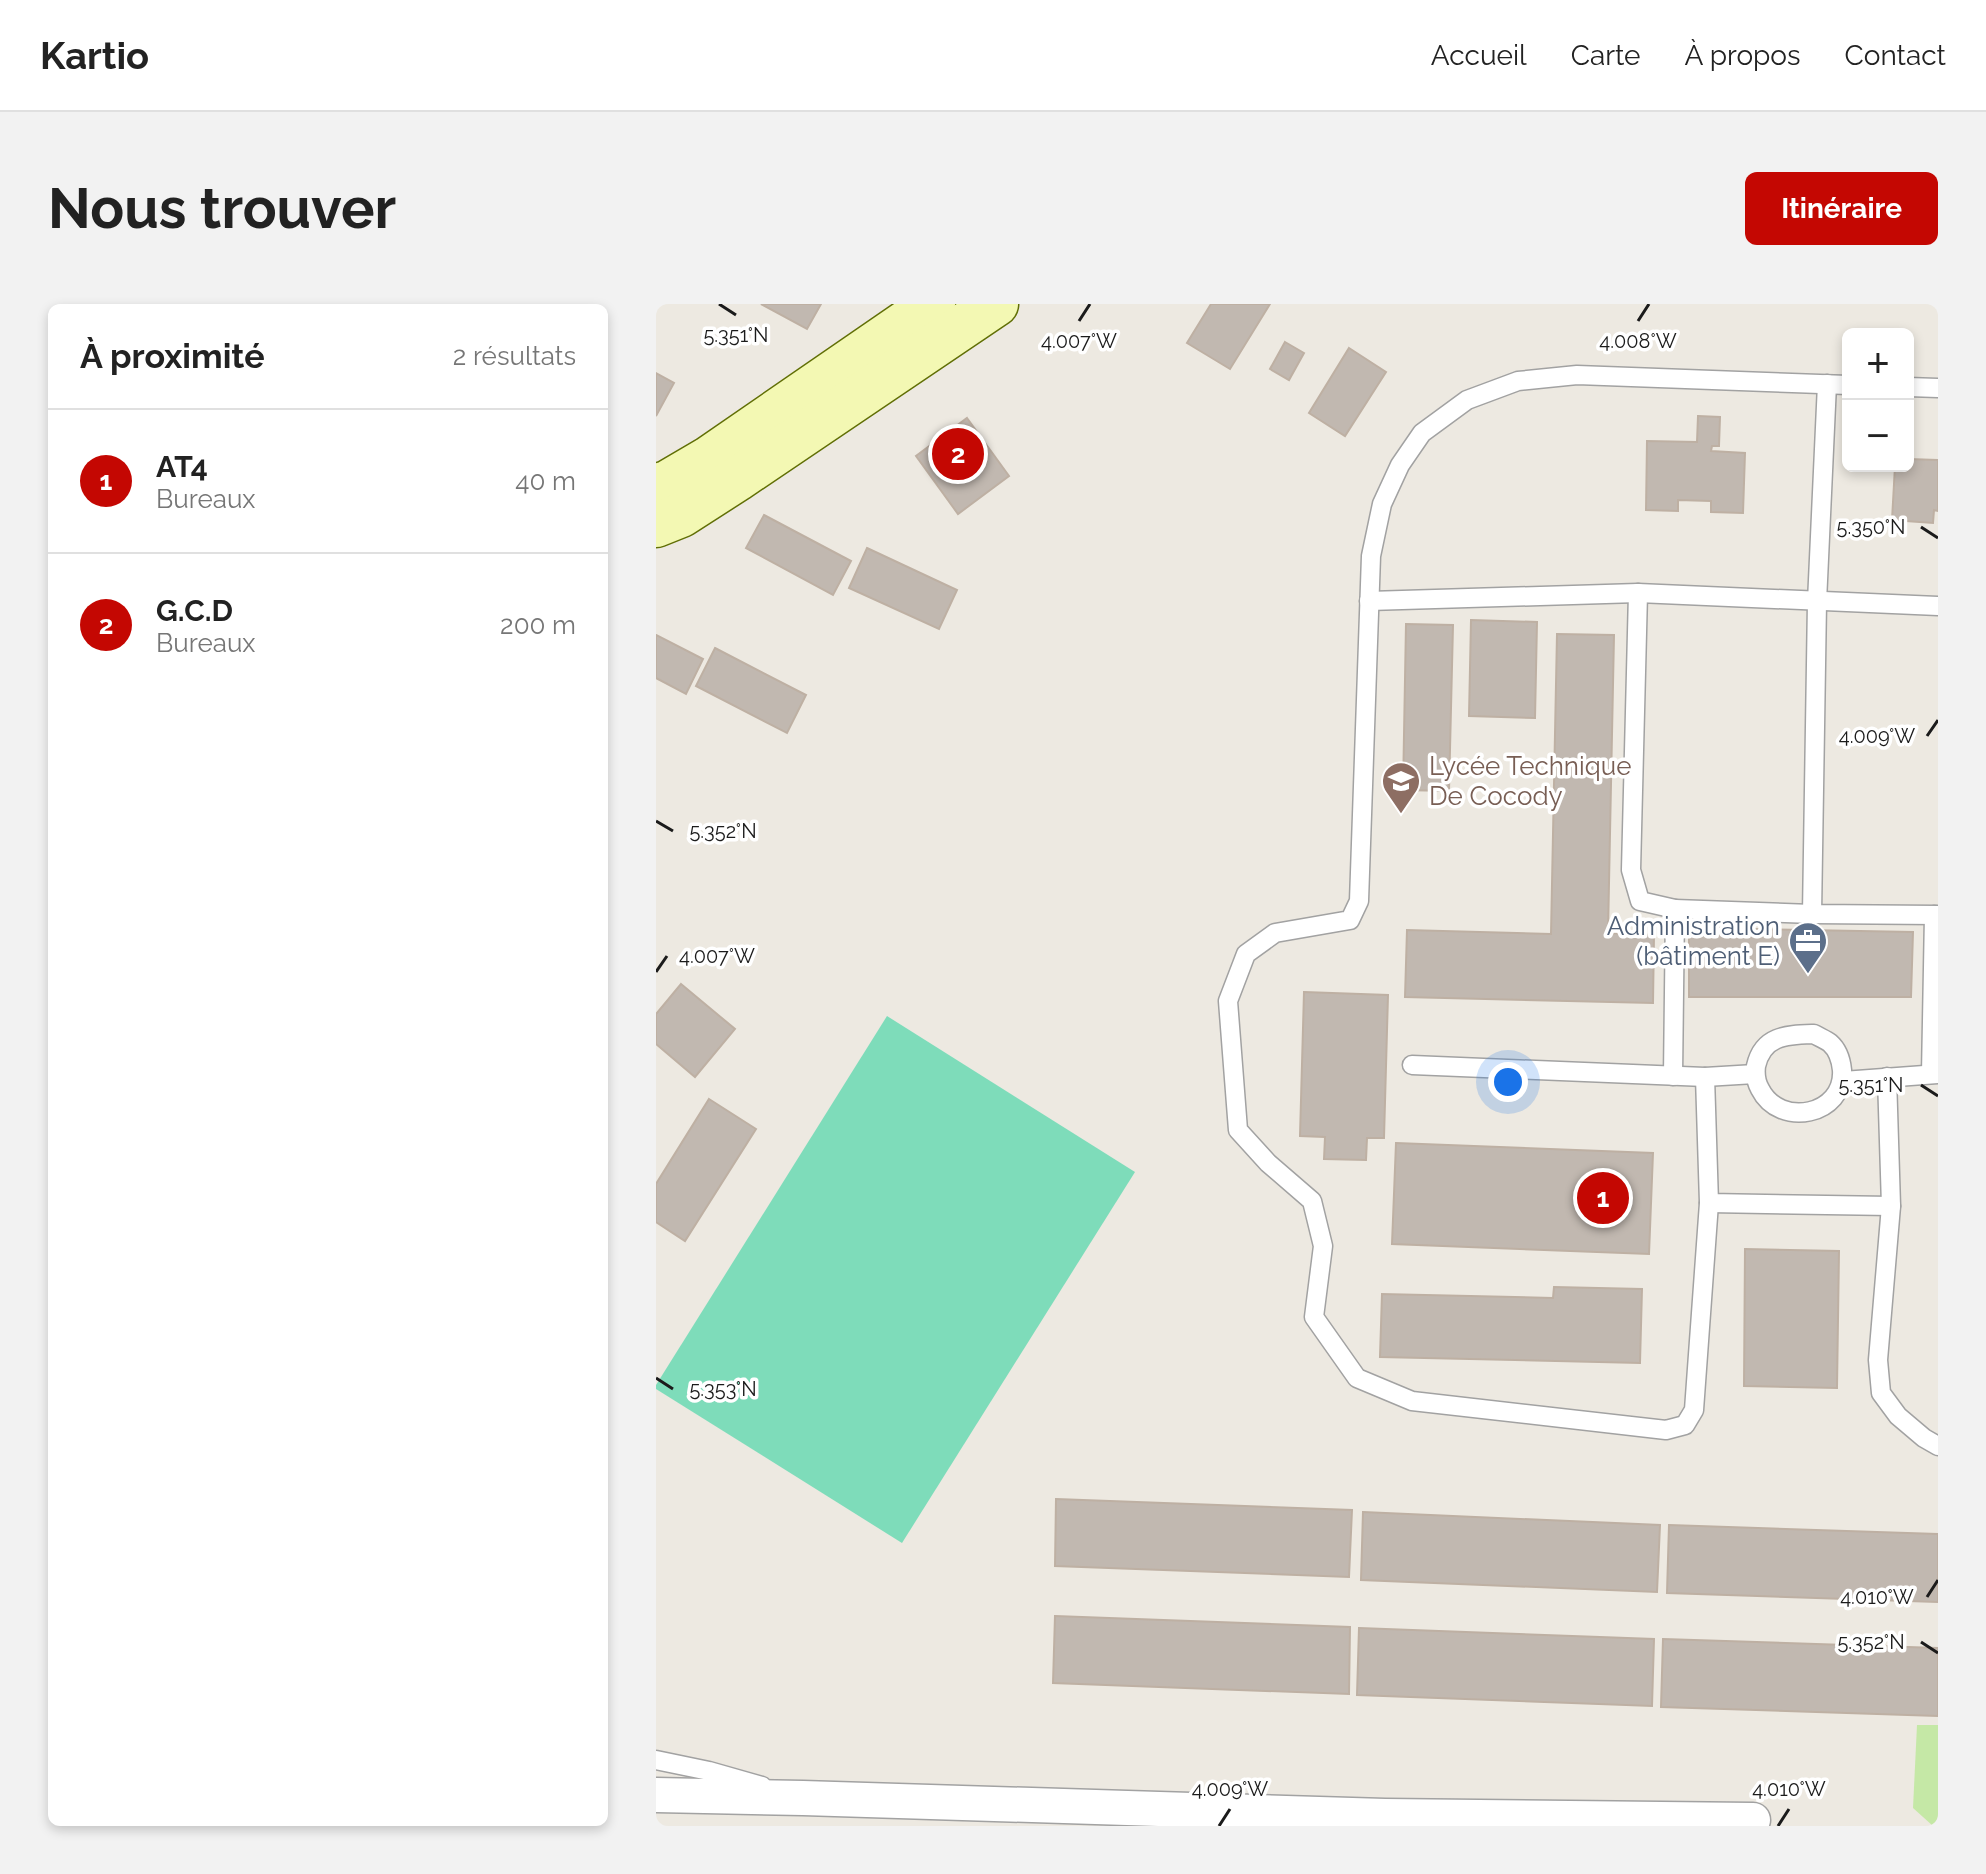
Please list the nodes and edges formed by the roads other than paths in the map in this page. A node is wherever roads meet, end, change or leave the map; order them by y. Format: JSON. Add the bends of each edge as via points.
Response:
{"nodes":[{"id":1,"x":933,"y":304,"type":"edge"},
{"id":2,"x":996,"y":304,"type":"edge"},
{"id":3,"x":1827,"y":384,"type":"junction"},
{"id":4,"x":1842,"y":385,"type":"edge"},
{"id":5,"x":1914,"y":387,"type":"edge"},
{"id":6,"x":1938,"y":388,"type":"edge"},
{"id":7,"x":663,"y":495,"type":"edge"},
{"id":8,"x":1638,"y":593,"type":"junction"},
{"id":9,"x":1369,"y":601,"type":"junction"},
{"id":10,"x":1817,"y":602,"type":"junction"},
{"id":11,"x":1938,"y":606,"type":"edge"},
{"id":12,"x":1675,"y":909,"type":"junction"},
{"id":13,"x":1812,"y":914,"type":"junction"},
{"id":14,"x":1936,"y":915,"type":"edge"},
{"id":15,"x":1412,"y":1065,"type":"dead end"},
{"id":16,"x":1755,"y":1074,"type":"junction"},
{"id":17,"x":1935,"y":1074,"type":"edge"},
{"id":18,"x":1673,"y":1076,"type":"junction"},
{"id":19,"x":1705,"y":1077,"type":"junction"},
{"id":20,"x":1887,"y":1077,"type":"junction"},
{"id":21,"x":1843,"y":1081,"type":"junction"},
{"id":22,"x":1709,"y":1203,"type":"junction"},
{"id":23,"x":1891,"y":1206,"type":"junction"},
{"id":24,"x":1938,"y":1446,"type":"edge"},
{"id":25,"x":656,"y":1760,"type":"edge"},
{"id":26,"x":656,"y":1795,"type":"edge"},
{"id":27,"x":801,"y":1812,"type":"edge"},
{"id":28,"x":1753,"y":1820,"type":"dead end"},
{"id":29,"x":1382,"y":1821,"type":"edge"},
{"id":30,"x":1553,"y":1822,"type":"edge"}],
"edges":[{"from":1,"to":7,"type":"street"},
{"from":2,"to":7,"type":"street","via":[[750,470]]},
{"from":3,"to":4,"type":"lane"},
{"from":3,"to":9,"type":"lane","via":[[1577,375],[1518,381],[1467,400],[1422,433],[1400,465],[1382,504]]},
{"from":3,"to":10,"type":"lane"},
{"from":5,"to":6,"type":"lane"},
{"from":8,"to":9,"type":"lane"},
{"from":8,"to":10,"type":"lane"},
{"from":8,"to":12,"type":"lane","via":[[1631,870],[1640,901]]},
{"from":9,"to":22,"type":"lane","via":[[1359,901],[1350,920],[1275,933],[1246,954],[1228,1001],[1238,1130],[1312,1201],[1323,1246],[1314,1317],[1357,1378],[1412,1401],[1666,1430],[1685,1425],[1694,1410]]},
{"from":10,"to":11,"type":"lane"},
{"from":10,"to":13,"type":"lane"},
{"from":12,"to":13,"type":"lane"},
{"from":12,"to":18,"type":"lane"},
{"from":13,"to":14,"type":"lane"},
{"from":14,"to":17,"type":"lane"},
{"from":15,"to":18,"type":"lane"},
{"from":16,"to":19,"type":"lane"},
{"from":16,"to":21,"type":"lane","via":[[1769,1102],[1803,1114],[1831,1100]]},
{"from":16,"to":21,"type":"lane","via":[[1759,1054],[1770,1042],[1814,1034],[1832,1045],[1841,1059]]},
{"from":17,"to":20,"type":"lane"},
{"from":18,"to":19,"type":"lane"},
{"from":19,"to":22,"type":"lane"},
{"from":20,"to":21,"type":"lane"},
{"from":20,"to":23,"type":"lane"},
{"from":22,"to":23,"type":"lane"},
{"from":23,"to":24,"type":"lane","via":[[1878,1360],[1881,1393],[1898,1416]]},
{"from":25,"to":27,"type":"lane","via":[[709,1771]]},
{"from":26,"to":27,"type":"street"},
{"from":27,"to":29,"type":"street"},
{"from":28,"to":30,"type":"street"},
{"from":29,"to":30,"type":"street"}]}
